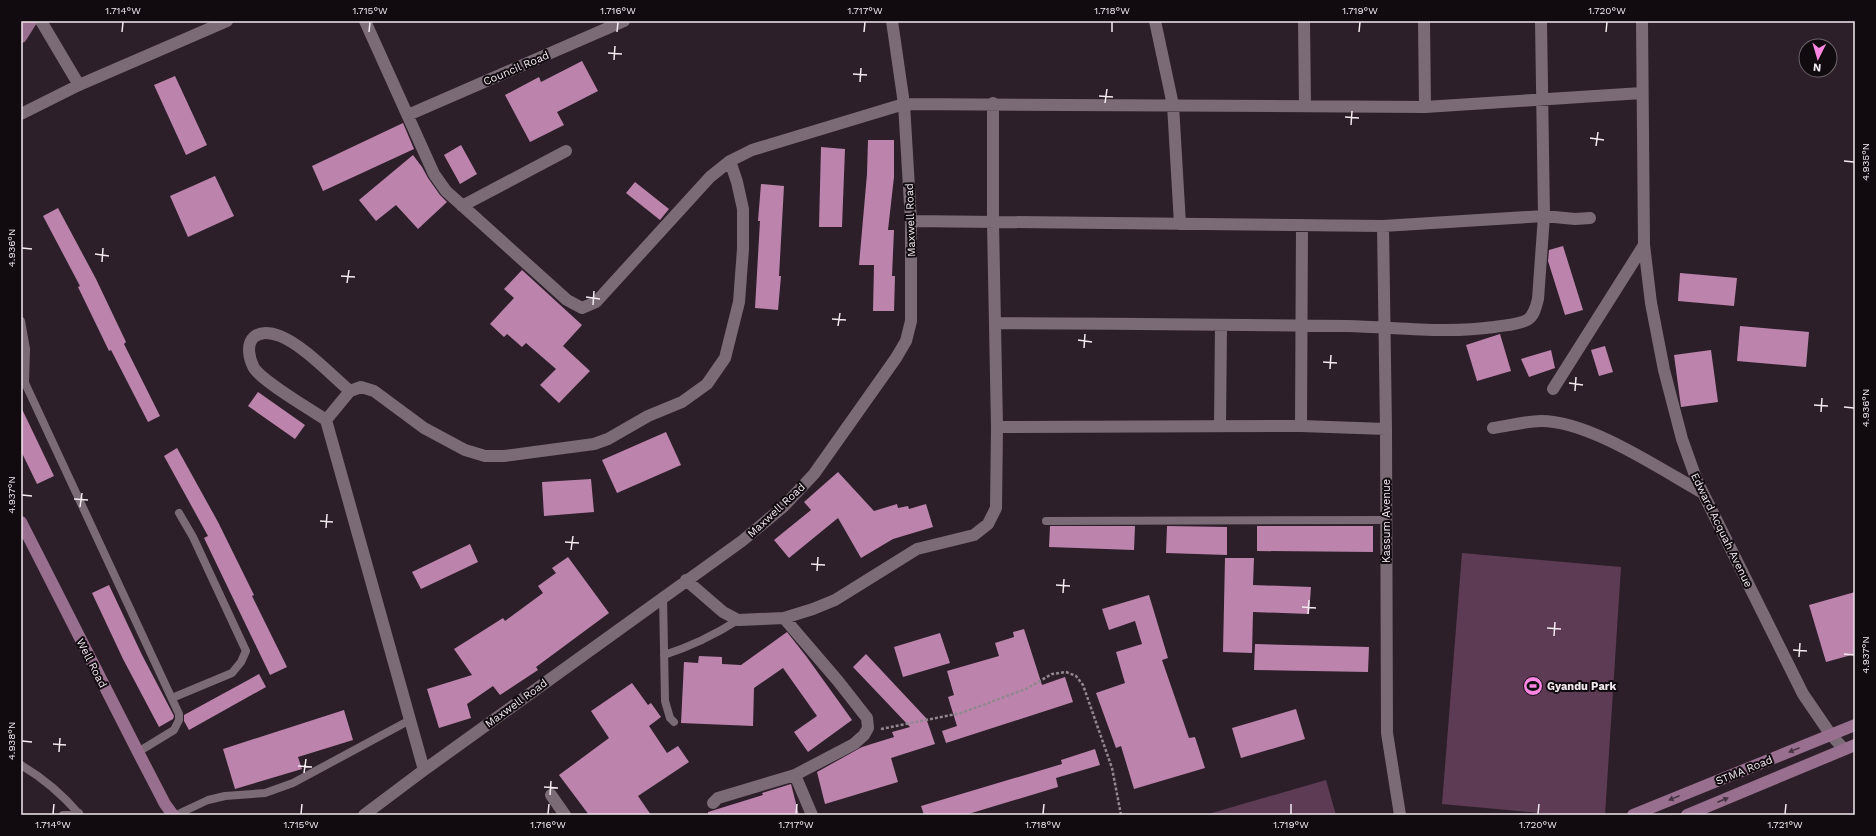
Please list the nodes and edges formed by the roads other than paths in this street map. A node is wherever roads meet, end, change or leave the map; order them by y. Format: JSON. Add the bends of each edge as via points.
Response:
{"nodes":[{"id":1,"x":31,"y":21,"type":"edge"},
{"id":2,"x":41,"y":21,"type":"edge"},
{"id":3,"x":227,"y":21,"type":"edge"},
{"id":4,"x":364,"y":21,"type":"edge"},
{"id":5,"x":624,"y":21,"type":"edge"},
{"id":6,"x":892,"y":21,"type":"edge"},
{"id":7,"x":1155,"y":21,"type":"edge"},
{"id":8,"x":1304,"y":21,"type":"edge"},
{"id":9,"x":1424,"y":21,"type":"edge"},
{"id":10,"x":1540,"y":21,"type":"edge"},
{"id":11,"x":1642,"y":21,"type":"edge"},
{"id":12,"x":21,"y":37,"type":"edge"},
{"id":13,"x":79,"y":85,"type":"junction"},
{"id":14,"x":1642,"y":93,"type":"junction"},
{"id":15,"x":1543,"y":99,"type":"junction"},
{"id":16,"x":993,"y":103,"type":"junction"},
{"id":17,"x":904,"y":104,"type":"junction"},
{"id":18,"x":1173,"y":106,"type":"junction"},
{"id":19,"x":1305,"y":106,"type":"junction"},
{"id":20,"x":1425,"y":106,"type":"junction"},
{"id":21,"x":21,"y":114,"type":"edge"},
{"id":22,"x":408,"y":115,"type":"junction"},
{"id":23,"x":566,"y":151,"type":"dead end"},
{"id":24,"x":730,"y":161,"type":"junction"},
{"id":25,"x":462,"y":206,"type":"junction"},
{"id":26,"x":1544,"y":216,"type":"junction"},
{"id":27,"x":1590,"y":218,"type":"dead end"},
{"id":28,"x":910,"y":221,"type":"junction"},
{"id":29,"x":993,"y":223,"type":"junction"},
{"id":30,"x":1180,"y":224,"type":"junction"},
{"id":31,"x":1302,"y":225,"type":"junction"},
{"id":32,"x":1383,"y":226,"type":"junction"},
{"id":33,"x":1644,"y":245,"type":"junction"},
{"id":34,"x":21,"y":321,"type":"edge"},
{"id":35,"x":996,"y":323,"type":"junction"},
{"id":36,"x":1221,"y":325,"type":"junction"},
{"id":37,"x":1302,"y":325,"type":"junction"},
{"id":38,"x":1384,"y":327,"type":"junction"},
{"id":39,"x":1553,"y":389,"type":"dead end"},
{"id":40,"x":350,"y":391,"type":"junction"},
{"id":41,"x":326,"y":420,"type":"junction"},
{"id":42,"x":1220,"y":426,"type":"junction"},
{"id":43,"x":1301,"y":426,"type":"junction"},
{"id":44,"x":997,"y":427,"type":"junction"},
{"id":45,"x":1493,"y":428,"type":"dead end"},
{"id":46,"x":1386,"y":429,"type":"junction"},
{"id":47,"x":1704,"y":494,"type":"junction"},
{"id":48,"x":179,"y":513,"type":"dead end"},
{"id":49,"x":1386,"y":520,"type":"junction"},
{"id":50,"x":1046,"y":521,"type":"dead end"},
{"id":51,"x":21,"y":522,"type":"edge"},
{"id":52,"x":686,"y":580,"type":"junction"},
{"id":53,"x":663,"y":596,"type":"junction"},
{"id":54,"x":784,"y":618,"type":"junction"},
{"id":55,"x":738,"y":620,"type":"junction"},
{"id":56,"x":664,"y":656,"type":"junction"},
{"id":57,"x":172,"y":698,"type":"junction"},
{"id":58,"x":410,"y":720,"type":"junction"},
{"id":59,"x":674,"y":722,"type":"dead end"},
{"id":60,"x":1855,"y":725,"type":"edge"},
{"id":61,"x":1830,"y":735,"type":"junction"},
{"id":62,"x":1849,"y":747,"type":"edge"},
{"id":63,"x":138,"y":752,"type":"junction"},
{"id":64,"x":21,"y":765,"type":"edge"},
{"id":65,"x":424,"y":770,"type":"junction"},
{"id":66,"x":795,"y":775,"type":"junction"},
{"id":67,"x":551,"y":795,"type":"dead end"},
{"id":68,"x":713,"y":803,"type":"dead end"},
{"id":69,"x":166,"y":809,"type":"edge"},
{"id":70,"x":79,"y":814,"type":"edge"},
{"id":71,"x":63,"y":815,"type":"edge"},
{"id":72,"x":173,"y":815,"type":"edge"},
{"id":73,"x":176,"y":815,"type":"edge"},
{"id":74,"x":364,"y":815,"type":"edge"},
{"id":75,"x":565,"y":815,"type":"edge"},
{"id":76,"x":812,"y":815,"type":"edge"},
{"id":77,"x":1400,"y":815,"type":"edge"},
{"id":78,"x":1633,"y":815,"type":"edge"},
{"id":79,"x":1687,"y":815,"type":"edge"}],
"edges":[{"from":1,"to":12,"type":"main road"},
{"from":2,"to":13,"type":"street"},
{"from":3,"to":13,"type":"street"},
{"from":4,"to":22,"type":"street"},
{"from":5,"to":22,"type":"street","name":"Council Road"},
{"from":6,"to":17,"type":"street","name":"Maxwell Road"},
{"from":7,"to":18,"type":"street"},
{"from":8,"to":19,"type":"street"},
{"from":9,"to":20,"type":"street"},
{"from":10,"to":15,"type":"street"},
{"from":11,"to":14,"type":"street","name":"Edward Acquah Avenue"},
{"from":13,"to":21,"type":"street"},
{"from":14,"to":15,"type":"street"},
{"from":14,"to":33,"type":"street","name":"Edward Acquah Avenue"},
{"from":15,"to":20,"type":"street"},
{"from":15,"to":26,"type":"street"},
{"from":16,"to":17,"type":"street"},
{"from":16,"to":18,"type":"street"},
{"from":16,"to":29,"type":"street"},
{"from":17,"to":24,"type":"street","via":[[752,150]]},
{"from":17,"to":28,"type":"street","name":"Maxwell Road"},
{"from":18,"to":19,"type":"street"},
{"from":18,"to":30,"type":"street"},
{"from":19,"to":20,"type":"street"},
{"from":22,"to":25,"type":"street","via":[[434,174],[446,191]]},
{"from":23,"to":25,"type":"street"},
{"from":24,"to":25,"type":"street","via":[[710,177],[596,302],[582,308],[567,300]]},
{"from":24,"to":40,"type":"street","via":[[738,182],[743,209],[739,302],[725,358],[707,384],[682,402],[648,416],[608,439],[594,444],[504,456],[485,456],[465,450],[424,428],[374,390],[362,387]]},
{"from":26,"to":27,"type":"street"},
{"from":26,"to":32,"type":"street"},
{"from":26,"to":38,"type":"street","via":[[1538,299],[1535,311],[1528,320],[1467,330],[1420,331]]},
{"from":28,"to":29,"type":"street"},
{"from":28,"to":52,"type":"street","name":"Maxwell Road","via":[[911,321],[906,341],[896,358],[814,474],[782,507],[742,541]]},
{"from":29,"to":30,"type":"street"},
{"from":29,"to":35,"type":"street"},
{"from":30,"to":31,"type":"street"},
{"from":31,"to":32,"type":"street"},
{"from":31,"to":37,"type":"street"},
{"from":32,"to":38,"type":"street","name":"Kassum Avenue"},
{"from":33,"to":39,"type":"street"},
{"from":33,"to":47,"type":"street","name":"Edward Acquah Avenue","via":[[1651,303],[1664,370],[1682,439]]},
{"from":34,"to":57,"type":"lane","via":[[26,349],[25,383]]},
{"from":35,"to":36,"type":"street"},
{"from":35,"to":44,"type":"street"},
{"from":36,"to":37,"type":"street"},
{"from":36,"to":42,"type":"street"},
{"from":37,"to":38,"type":"street"},
{"from":37,"to":43,"type":"street"},
{"from":38,"to":46,"type":"street","name":"Kassum Avenue"},
{"from":40,"to":41,"type":"street"},
{"from":40,"to":41,"type":"street","via":[[295,344],[267,333],[252,339],[249,348],[250,359],[255,369]]},
{"from":41,"to":58,"type":"street"},
{"from":42,"to":43,"type":"street"},
{"from":42,"to":44,"type":"street"},
{"from":43,"to":46,"type":"street"},
{"from":44,"to":54,"type":"street","via":[[996,508],[988,524],[974,535],[917,549],[835,600]]},
{"from":45,"to":47,"type":"street","via":[[1541,421],[1560,422],[1608,440]]},
{"from":46,"to":49,"type":"street","name":"Kassum Avenue"},
{"from":47,"to":61,"type":"street","name":"Edward Acquah Avenue","via":[[1803,694]]},
{"from":48,"to":57,"type":"lane","via":[[246,650],[242,662],[232,673]]},
{"from":49,"to":50,"type":"lane"},
{"from":49,"to":77,"type":"street","name":"Kassum Avenue","via":[[1387,733]]},
{"from":51,"to":63,"type":"main road","name":"Well Road"},
{"from":52,"to":53,"type":"street","name":"Maxwell Road"},
{"from":52,"to":55,"type":"street","via":[[723,612]]},
{"from":53,"to":56,"type":"lane"},
{"from":53,"to":65,"type":"street","name":"Maxwell Road"},
{"from":54,"to":55,"type":"street"},
{"from":54,"to":66,"type":"street","via":[[867,718],[868,728],[854,744]]},
{"from":55,"to":56,"type":"lane","via":[[698,644]]},
{"from":56,"to":59,"type":"lane","via":[[665,701],[670,718]]},
{"from":57,"to":63,"type":"lane","via":[[179,714],[174,730]]},
{"from":58,"to":65,"type":"street"},
{"from":58,"to":73,"type":"lane","via":[[293,783],[265,793],[208,800]]},
{"from":60,"to":61,"type":"main road","name":"STMA Road"},
{"from":61,"to":62,"type":"street","name":"Edward Acquah Avenue"},
{"from":61,"to":78,"type":"main road","name":"STMA Road","one_way":true},
{"from":79,"to":62,"type":"main road","name":"STMA Road","one_way":true},
{"from":63,"to":69,"type":"main road","name":"Well Road"},
{"from":64,"to":70,"type":"lane","via":[[50,785]]},
{"from":65,"to":74,"type":"street","name":"Maxwell Road"},
{"from":66,"to":68,"type":"street","via":[[718,798]]},
{"from":66,"to":76,"type":"street"},
{"from":67,"to":75,"type":"street"},
{"from":69,"to":72,"type":"main road","name":"Well Road"},
{"from":70,"to":71,"type":"lane"}]}
